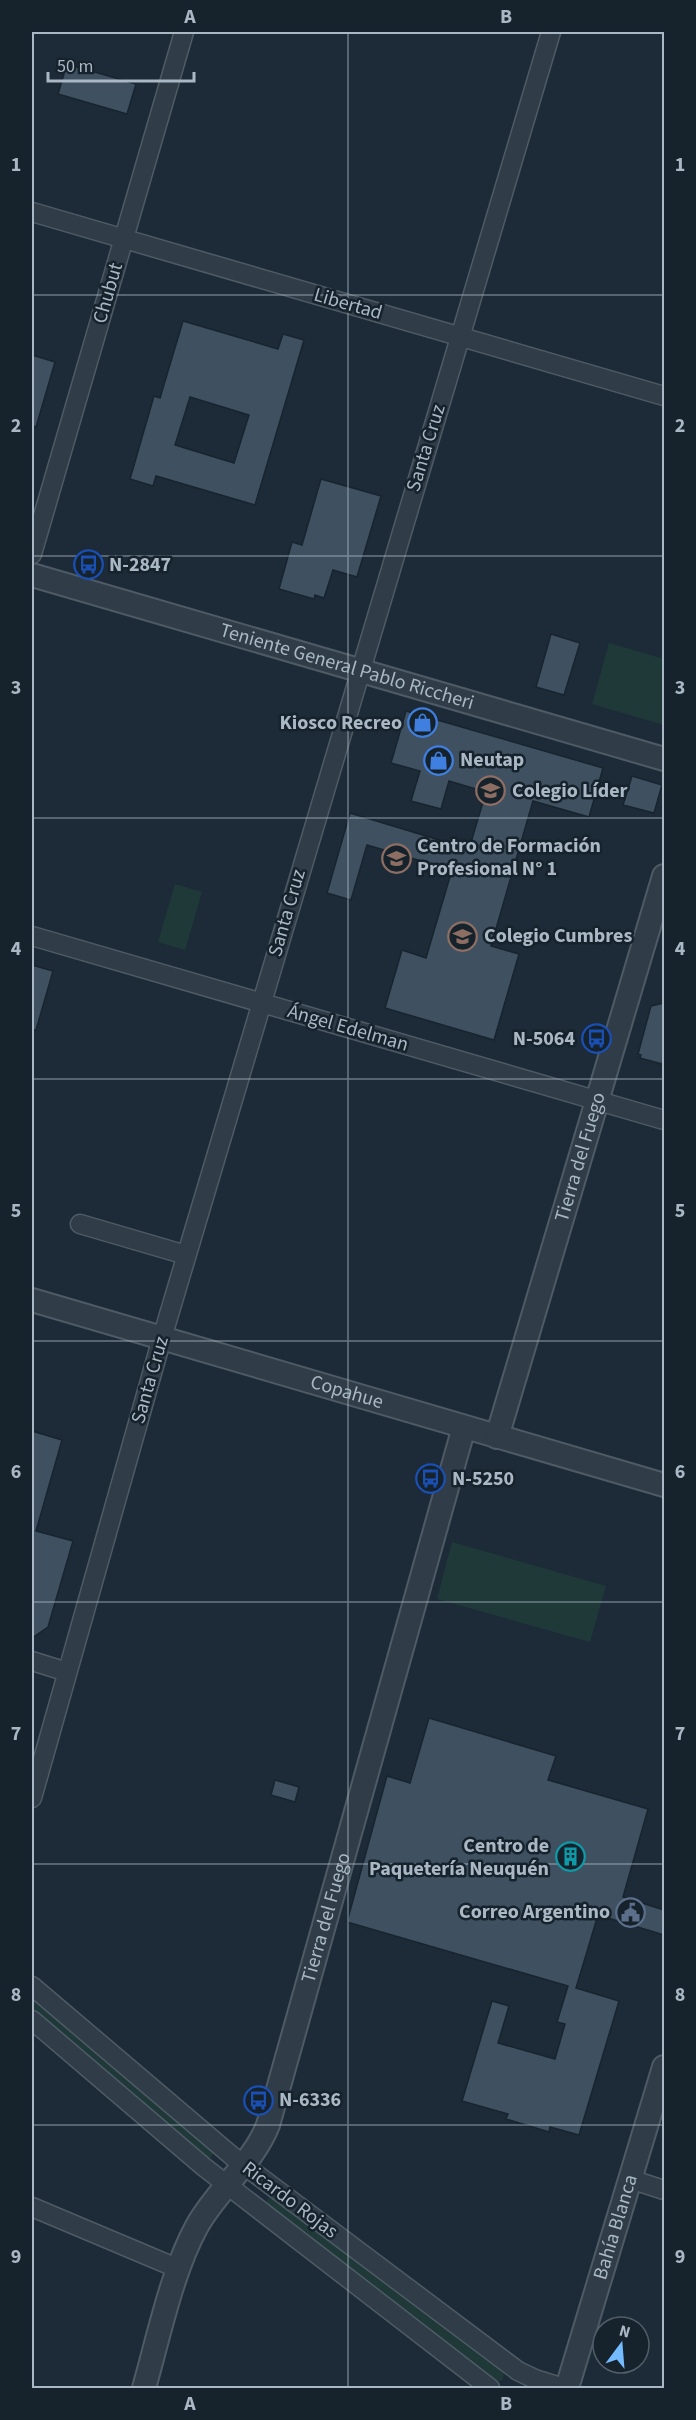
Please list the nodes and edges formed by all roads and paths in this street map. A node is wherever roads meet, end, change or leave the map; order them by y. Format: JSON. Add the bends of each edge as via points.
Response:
{"nodes":[{"id":1,"x":184,"y":32,"type":"edge"},
{"id":2,"x":551,"y":32,"type":"edge"},
{"id":3,"x":32,"y":212,"type":"edge"},
{"id":4,"x":123,"y":238,"type":"junction"},
{"id":5,"x":460,"y":336,"type":"junction"},
{"id":6,"x":664,"y":396,"type":"edge"},
{"id":7,"x":32,"y":554,"type":"edge"},
{"id":8,"x":32,"y":575,"type":"edge"},
{"id":9,"x":359,"y":670,"type":"junction"},
{"id":10,"x":664,"y":759,"type":"edge"},
{"id":11,"x":664,"y":876,"type":"edge"},
{"id":12,"x":32,"y":936,"type":"edge"},
{"id":13,"x":261,"y":1002,"type":"junction"},
{"id":14,"x":597,"y":1101,"type":"junction"},
{"id":15,"x":664,"y":1120,"type":"edge"},
{"id":16,"x":80,"y":1224,"type":"dead end"},
{"id":17,"x":186,"y":1255,"type":"junction"},
{"id":18,"x":32,"y":1300,"type":"edge"},
{"id":19,"x":162,"y":1338,"type":"junction"},
{"id":20,"x":464,"y":1427,"type":"junction"},
{"id":21,"x":497,"y":1437,"type":"junction"},
{"id":22,"x":664,"y":1485,"type":"edge"},
{"id":23,"x":32,"y":1661,"type":"edge"},
{"id":24,"x":67,"y":1672,"type":"junction"},
{"id":25,"x":32,"y":1798,"type":"edge"},
{"id":26,"x":32,"y":1986,"type":"edge"},
{"id":27,"x":32,"y":2020,"type":"edge"},
{"id":28,"x":664,"y":2067,"type":"edge"},
{"id":29,"x":243,"y":2164,"type":"junction"},
{"id":30,"x":630,"y":2180,"type":"junction"},
{"id":31,"x":226,"y":2185,"type":"junction"},
{"id":32,"x":664,"y":2190,"type":"edge"},
{"id":33,"x":32,"y":2207,"type":"edge"},
{"id":34,"x":178,"y":2269,"type":"junction"},
{"id":35,"x":144,"y":2388,"type":"edge"},
{"id":36,"x":490,"y":2388,"type":"edge"},
{"id":37,"x":566,"y":2388,"type":"edge"}],
"edges":[{"from":1,"to":4,"type":"street","name":"Chubut"},
{"from":2,"to":5,"type":"street","name":"Santa Cruz"},
{"from":3,"to":4,"type":"street","name":"Libertad"},
{"from":4,"to":5,"type":"street","name":"Libertad"},
{"from":4,"to":7,"type":"street","name":"Chubut"},
{"from":5,"to":6,"type":"street","name":"Libertad"},
{"from":5,"to":9,"type":"street","name":"Santa Cruz"},
{"from":8,"to":9,"type":"street","name":"Teniente General Pablo Riccheri"},
{"from":9,"to":10,"type":"street","name":"Teniente General Pablo Riccheri"},
{"from":9,"to":13,"type":"street","name":"Santa Cruz"},
{"from":11,"to":14,"type":"street","name":"Tierra del Fuego"},
{"from":12,"to":13,"type":"street","name":"Ángel Edelman"},
{"from":13,"to":14,"type":"street","name":"Ángel Edelman"},
{"from":13,"to":17,"type":"street","name":"Santa Cruz"},
{"from":14,"to":15,"type":"street","name":"Ángel Edelman"},
{"from":14,"to":21,"type":"street","name":"Tierra del Fuego"},
{"from":16,"to":17,"type":"street"},
{"from":17,"to":19,"type":"street","name":"Santa Cruz"},
{"from":18,"to":19,"type":"street","name":"Copahue"},
{"from":19,"to":20,"type":"street","name":"Copahue"},
{"from":19,"to":24,"type":"street","name":"Santa Cruz"},
{"from":20,"to":21,"type":"street","name":"Copahue"},
{"from":20,"to":29,"type":"street","name":"Tierra del Fuego","via":[[270,2117],[260,2141]]},
{"from":21,"to":22,"type":"street","name":"Copahue"},
{"from":23,"to":24,"type":"street"},
{"from":24,"to":25,"type":"street","name":"Santa Cruz"},
{"from":26,"to":29,"type":"street","name":"Ricardo Rojas"},
{"from":27,"to":31,"type":"street","name":"Ricardo Rojas"},
{"from":28,"to":30,"type":"street","name":"Bahía Blanca"},
{"from":29,"to":31,"type":"street","name":"Tierra del Fuego"},
{"from":29,"to":37,"type":"street","name":"Ricardo Rojas","via":[[518,2371]]},
{"from":30,"to":32,"type":"street"},
{"from":30,"to":37,"type":"street","name":"Bahía Blanca"},
{"from":31,"to":34,"type":"street","name":"Tierra del Fuego","via":[[196,2227]]},
{"from":31,"to":36,"type":"street","name":"Ricardo Rojas"},
{"from":33,"to":34,"type":"street"},
{"from":34,"to":35,"type":"street","name":"Tierra del Fuego"}]}
